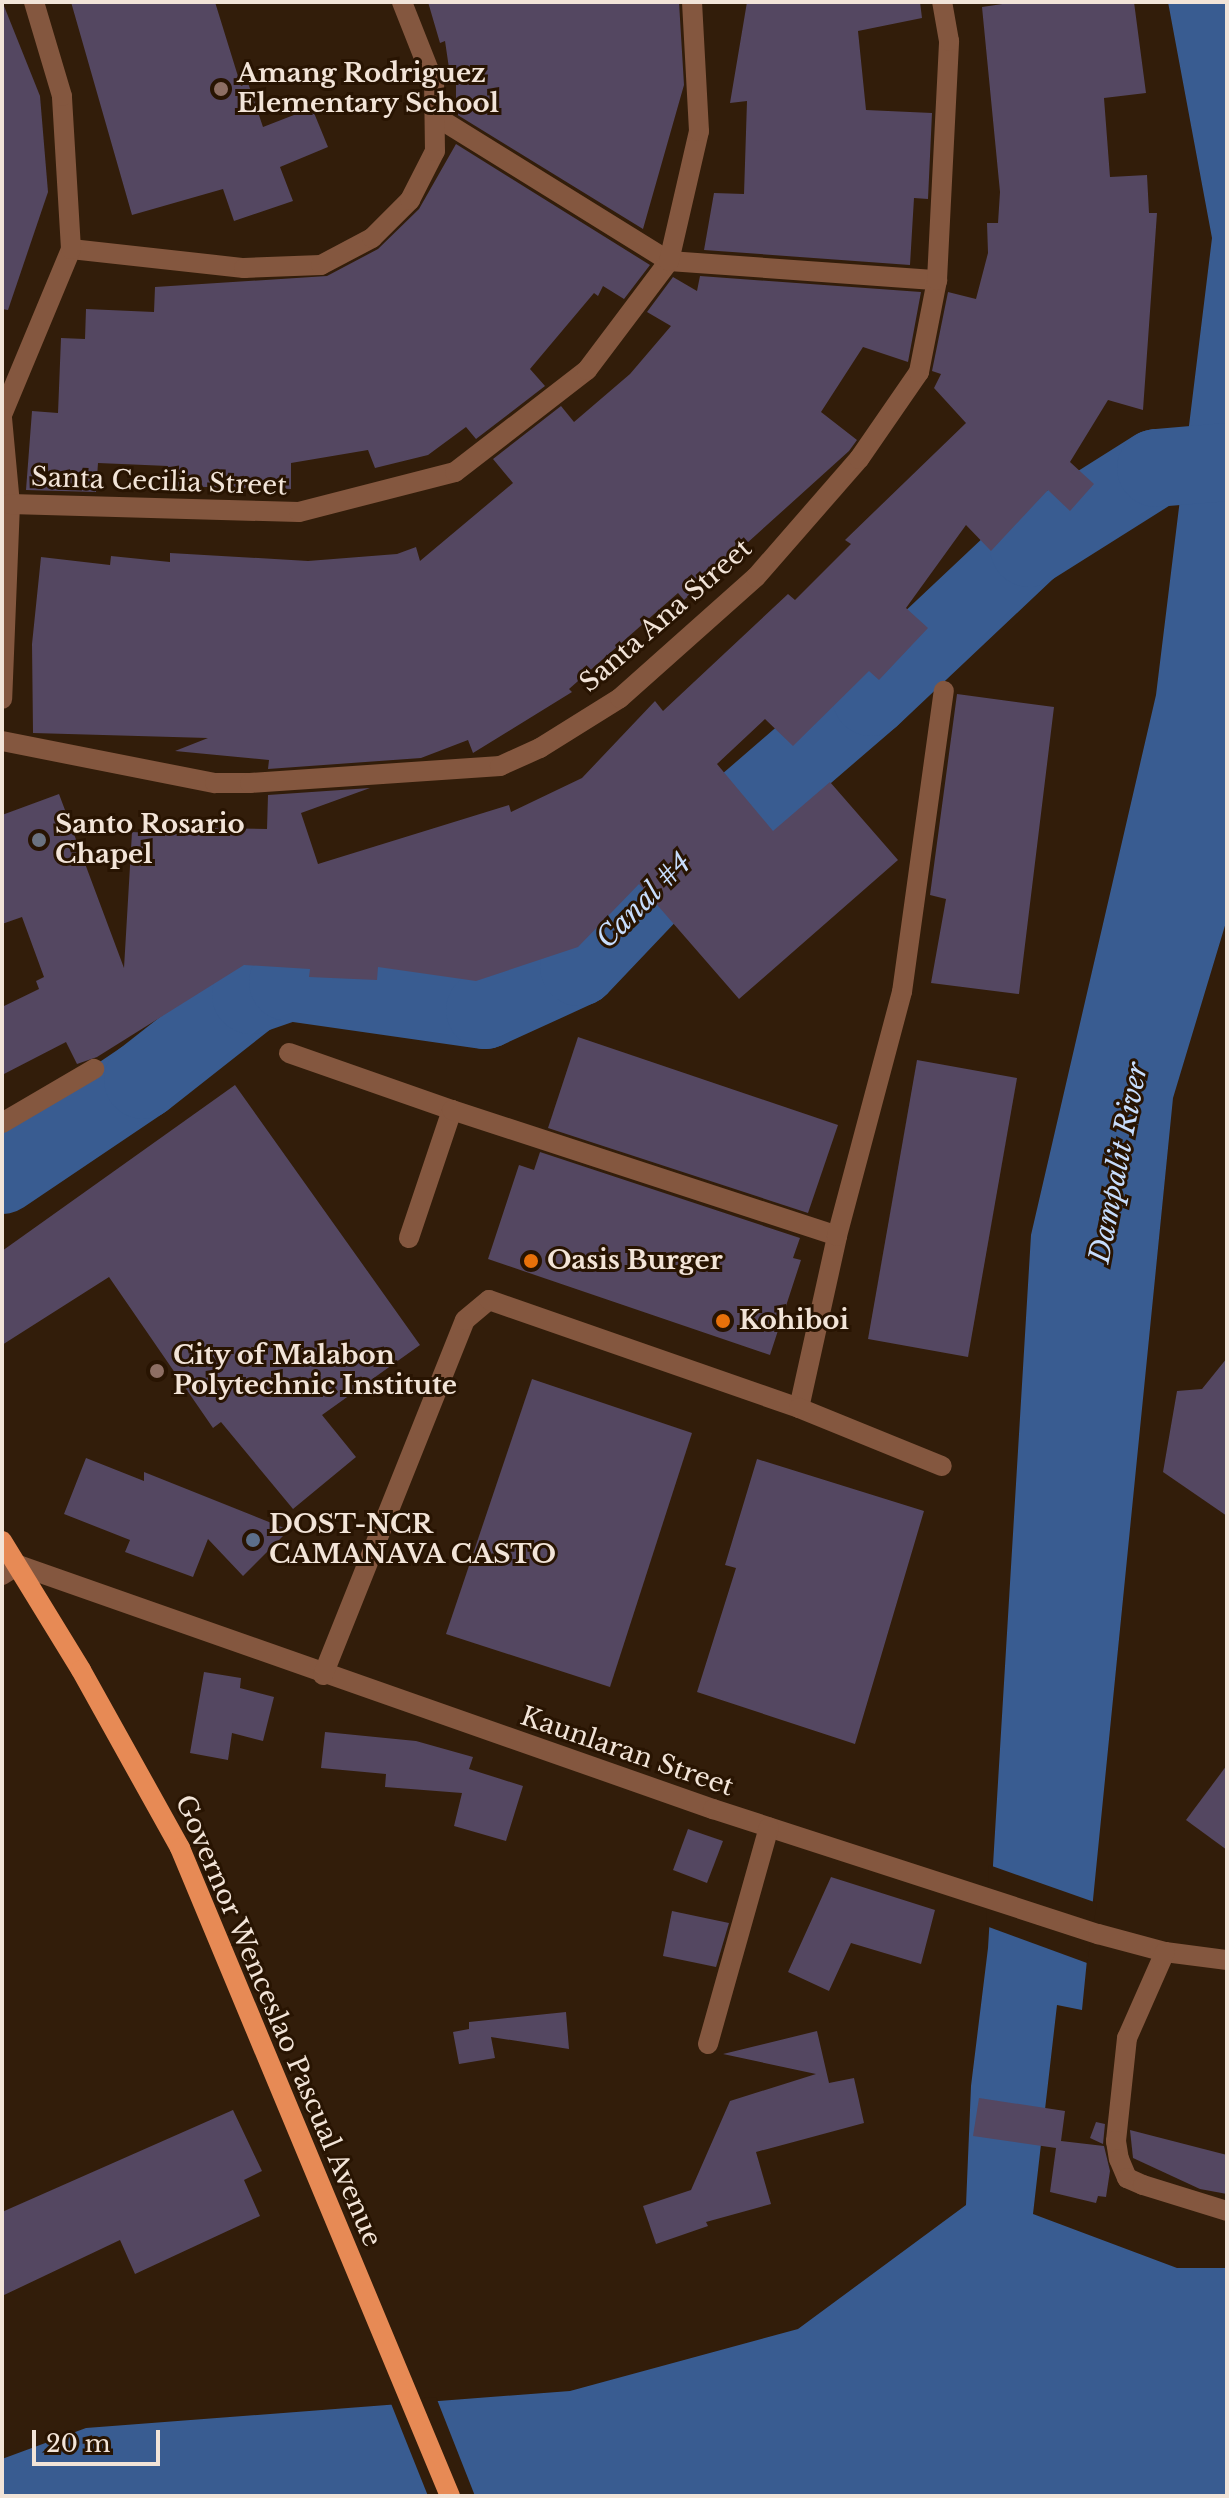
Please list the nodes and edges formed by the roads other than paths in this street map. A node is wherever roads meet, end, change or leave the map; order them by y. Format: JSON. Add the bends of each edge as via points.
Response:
{"nodes":[{"id":1,"x":34,"y":2,"type":"edge"},
{"id":2,"x":402,"y":2,"type":"edge"},
{"id":3,"x":692,"y":2,"type":"edge"},
{"id":4,"x":942,"y":2,"type":"edge"},
{"id":5,"x":435,"y":116,"type":"junction"},
{"id":6,"x":71,"y":249,"type":"junction"},
{"id":7,"x":669,"y":261,"type":"junction"},
{"id":8,"x":937,"y":280,"type":"junction"},
{"id":9,"x":2,"y":416,"type":"edge"},
{"id":10,"x":5,"y":473,"type":"edge"},
{"id":11,"x":10,"y":504,"type":"junction"},
{"id":12,"x":944,"y":691,"type":"dead end"},
{"id":13,"x":2,"y":699,"type":"edge"},
{"id":14,"x":2,"y":741,"type":"edge"},
{"id":15,"x":289,"y":1053,"type":"dead end"},
{"id":16,"x":94,"y":1069,"type":"dead end"},
{"id":17,"x":452,"y":1110,"type":"junction"},
{"id":18,"x":2,"y":1123,"type":"edge"},
{"id":19,"x":837,"y":1236,"type":"junction"},
{"id":20,"x":409,"y":1238,"type":"dead end"},
{"id":21,"x":799,"y":1408,"type":"junction"},
{"id":22,"x":942,"y":1466,"type":"dead end"},
{"id":23,"x":2,"y":1541,"type":"edge"},
{"id":24,"x":10,"y":1570,"type":"edge"},
{"id":25,"x":323,"y":1675,"type":"junction"},
{"id":26,"x":769,"y":1827,"type":"junction"},
{"id":27,"x":1165,"y":1952,"type":"junction"},
{"id":28,"x":1227,"y":1960,"type":"edge"},
{"id":29,"x":708,"y":2044,"type":"dead end"},
{"id":30,"x":1227,"y":2211,"type":"edge"},
{"id":31,"x":450,"y":2496,"type":"edge"}],
"edges":[{"from":1,"to":6,"type":"street","via":[[62,96]]},
{"from":2,"to":5,"type":"street","via":[[434,83]]},
{"from":3,"to":7,"type":"street","name":"Santa Cecilia Street","via":[[699,131]]},
{"from":4,"to":8,"type":"street","name":"Santa Ana Street","via":[[949,41]]},
{"from":5,"to":6,"type":"street","via":[[435,151],[410,200],[372,238],[321,265],[244,268]]},
{"from":5,"to":7,"type":"street"},
{"from":6,"to":9,"type":"street"},
{"from":7,"to":8,"type":"street"},
{"from":7,"to":11,"type":"street","name":"Santa Cecilia Street","via":[[587,370],[455,472],[299,512]]},
{"from":8,"to":14,"type":"street","name":"Santa Ana Street","via":[[919,372],[859,459],[756,577],[620,698],[540,748],[500,766],[215,783]]},
{"from":9,"to":10,"type":"street"},
{"from":10,"to":11,"type":"street"},
{"from":11,"to":13,"type":"street"},
{"from":12,"to":19,"type":"street","via":[[902,992]]},
{"from":15,"to":17,"type":"street"},
{"from":16,"to":18,"type":"street"},
{"from":17,"to":19,"type":"street"},
{"from":17,"to":20,"type":"street"},
{"from":19,"to":21,"type":"street"},
{"from":21,"to":22,"type":"street"},
{"from":21,"to":25,"type":"street","via":[[489,1300],[465,1320]]},
{"from":23,"to":24,"type":"main road","name":"Governor Wenceslao Pascual Avenue"},
{"from":24,"to":25,"type":"street","name":"Kaunlaran Street"},
{"from":24,"to":31,"type":"main road","name":"Governor Wenceslao Pascual Avenue","via":[[180,1848]]},
{"from":25,"to":26,"type":"street","name":"Kaunlaran Street"},
{"from":26,"to":27,"type":"street","name":"Kaunlaran Street"},
{"from":26,"to":29,"type":"street"},
{"from":27,"to":28,"type":"street","name":"Kaunlaran Street"},
{"from":27,"to":30,"type":"street","via":[[1127,2038],[1116,2141],[1119,2159],[1127,2178]]}]}
